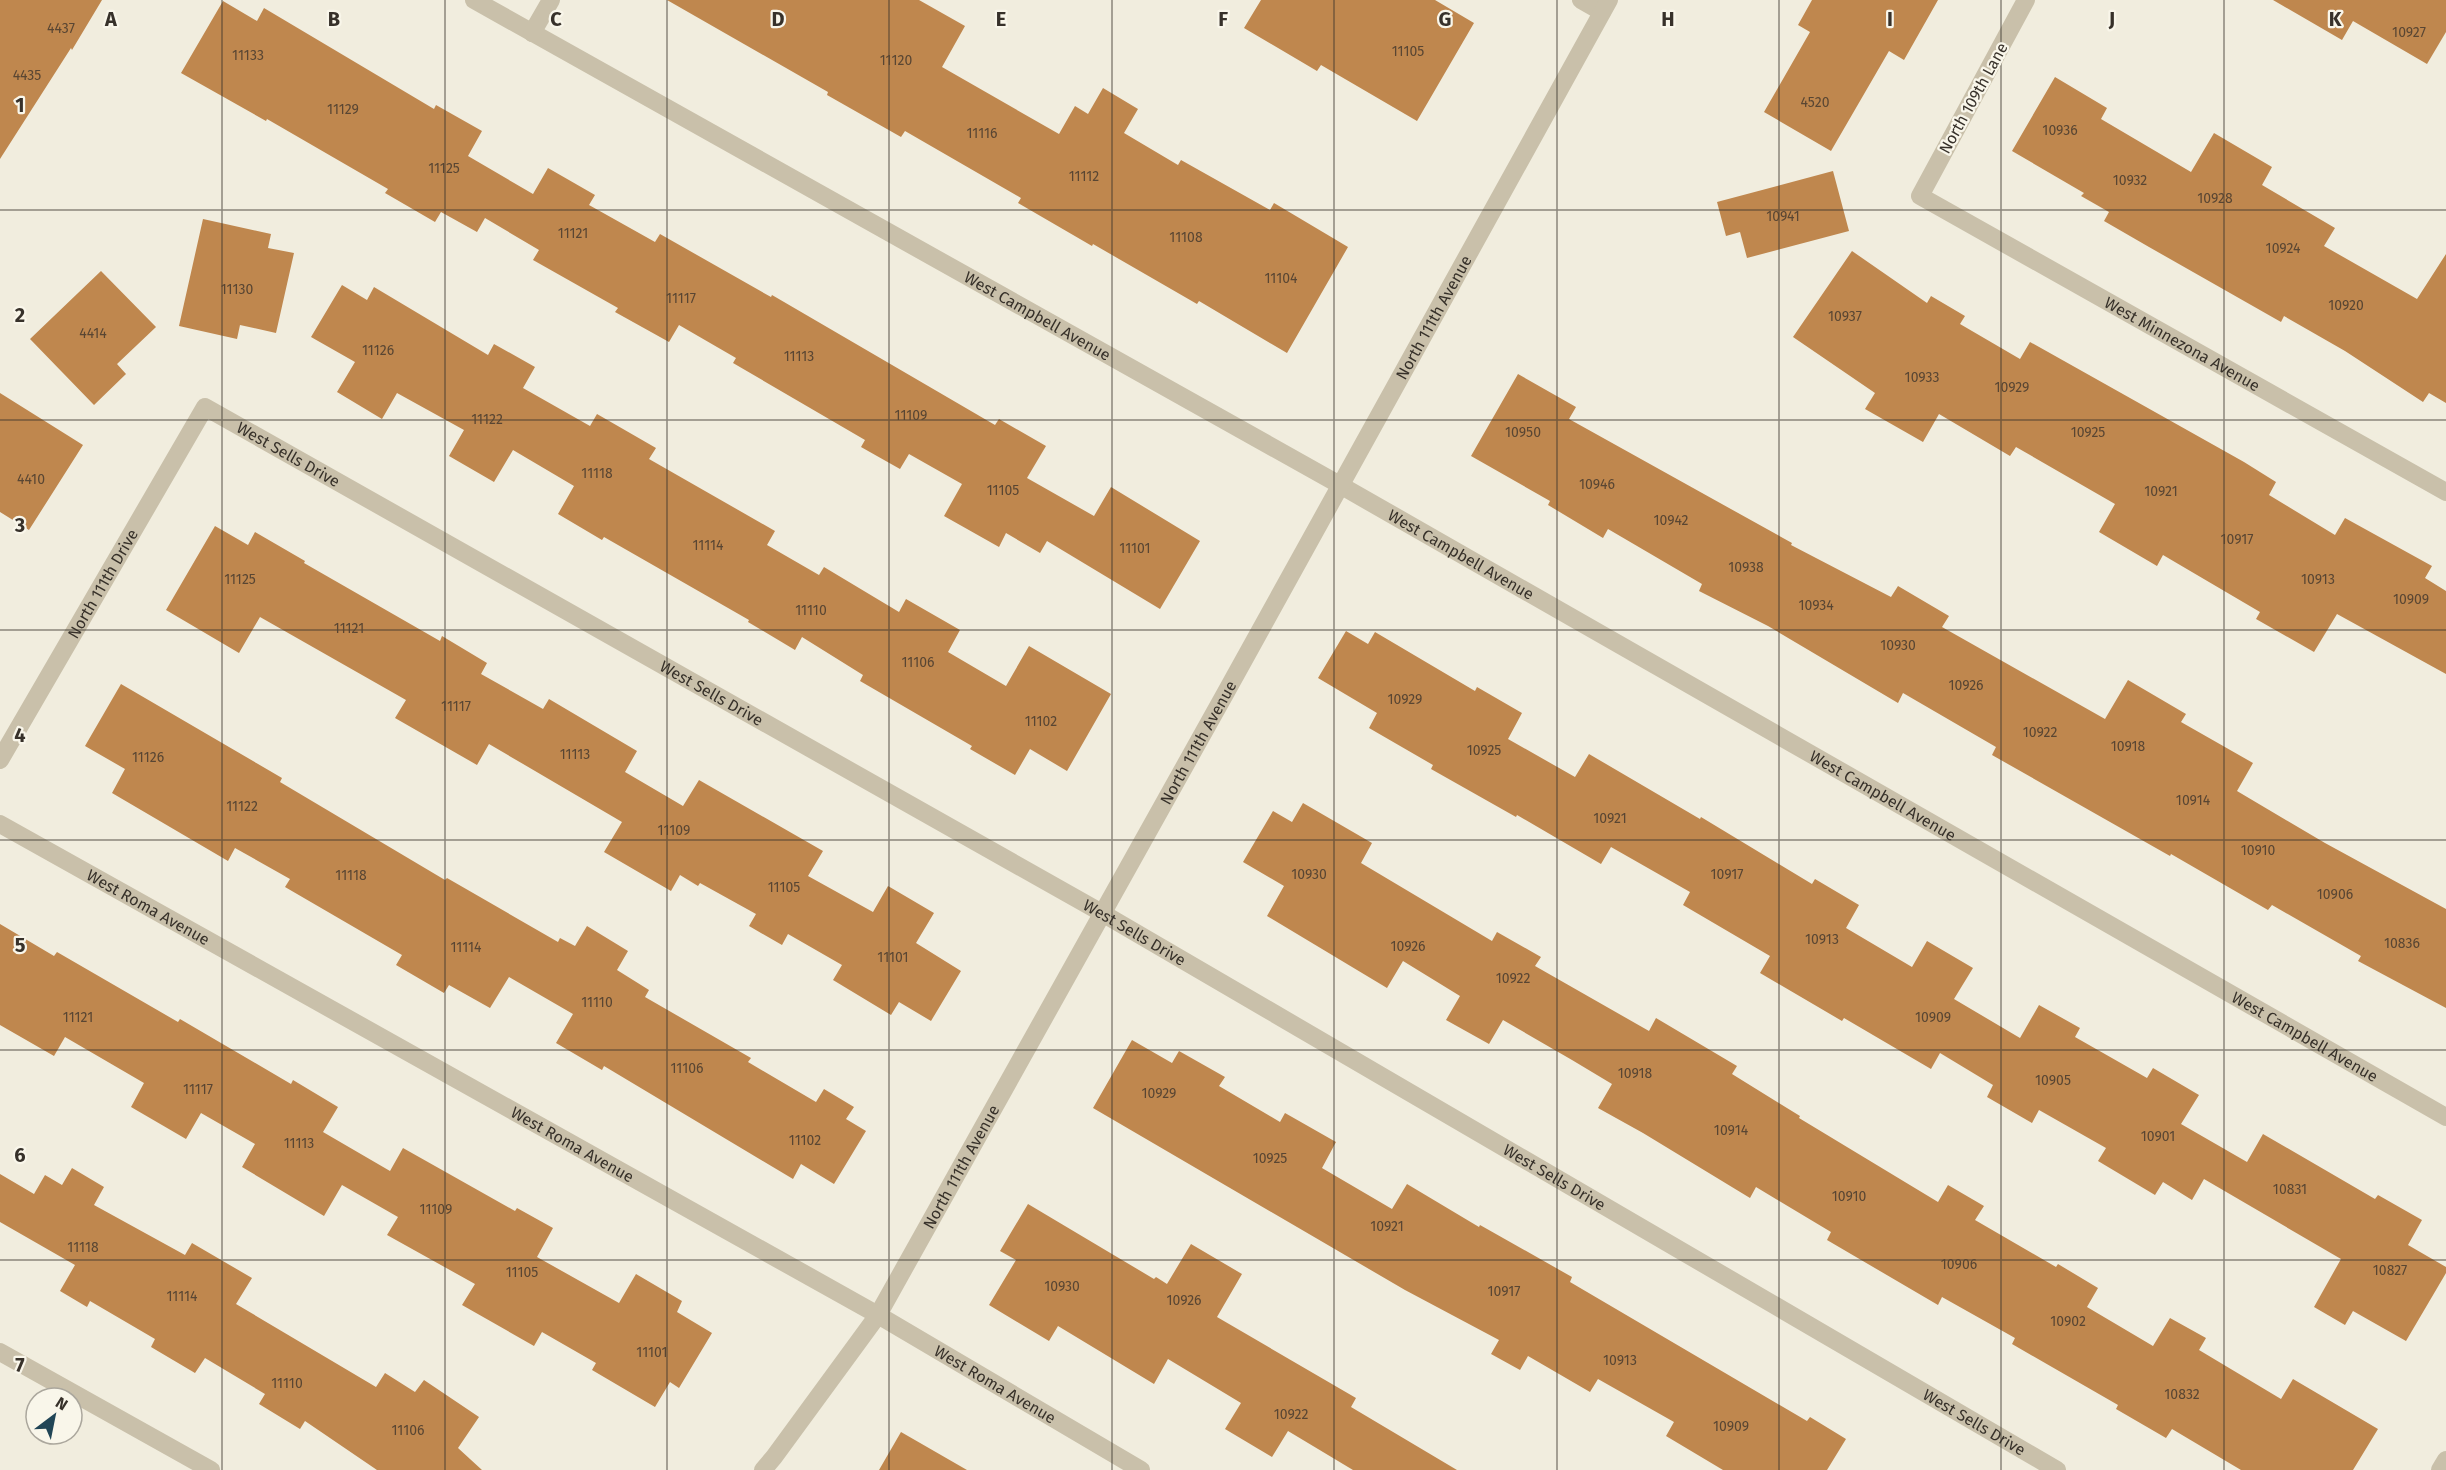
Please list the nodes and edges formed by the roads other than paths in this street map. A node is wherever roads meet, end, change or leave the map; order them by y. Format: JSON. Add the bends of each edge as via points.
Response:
{"nodes":[{"id":1,"x":474,"y":0,"type":"edge"},
{"id":2,"x":551,"y":0,"type":"edge"},
{"id":3,"x":1581,"y":0,"type":"edge"},
{"id":4,"x":2026,"y":0,"type":"edge"},
{"id":5,"x":1605,"y":6,"type":"edge"},
{"id":6,"x":532,"y":33,"type":"junction"},
{"id":7,"x":1920,"y":196,"type":"joint"},
{"id":8,"x":205,"y":407,"type":"joint"},
{"id":9,"x":1340,"y":485,"type":"junction"},
{"id":10,"x":2446,"y":492,"type":"edge"},
{"id":11,"x":0,"y":760,"type":"edge"},
{"id":12,"x":0,"y":824,"type":"edge"},
{"id":13,"x":1102,"y":914,"type":"junction"},
{"id":14,"x":2446,"y":1117,"type":"edge"},
{"id":15,"x":878,"y":1315,"type":"junction"},
{"id":16,"x":0,"y":1352,"type":"edge"},
{"id":17,"x":2446,"y":1460,"type":"edge"},
{"id":18,"x":212,"y":1470,"type":"edge"},
{"id":19,"x":763,"y":1470,"type":"edge"},
{"id":20,"x":1141,"y":1470,"type":"edge"},
{"id":21,"x":2056,"y":1470,"type":"edge"},
{"id":22,"x":2440,"y":1470,"type":"edge"}],
"edges":[{"from":1,"to":6,"type":"street","name":"West Campbell Avenue"},
{"from":2,"to":6,"type":"street"},
{"from":3,"to":5,"type":"street"},
{"from":4,"to":7,"type":"street","name":"North 109th Lane"},
{"from":5,"to":9,"type":"street","name":"North 111th Avenue"},
{"from":6,"to":9,"type":"street","name":"West Campbell Avenue"},
{"from":7,"to":10,"type":"street","name":"West Minnezona Avenue"},
{"from":8,"to":11,"type":"street","name":"North 111th Drive"},
{"from":8,"to":13,"type":"street","name":"West Sells Drive"},
{"from":9,"to":13,"type":"street","name":"North 111th Avenue"},
{"from":9,"to":14,"type":"street","name":"West Campbell Avenue"},
{"from":12,"to":15,"type":"street","name":"West Roma Avenue"},
{"from":13,"to":15,"type":"street","name":"North 111th Avenue"},
{"from":13,"to":21,"type":"street","name":"West Sells Drive"},
{"from":15,"to":19,"type":"street","name":"North 111th Avenue"},
{"from":15,"to":20,"type":"street","name":"West Roma Avenue"},
{"from":16,"to":18,"type":"street"},
{"from":17,"to":22,"type":"street"}]}
